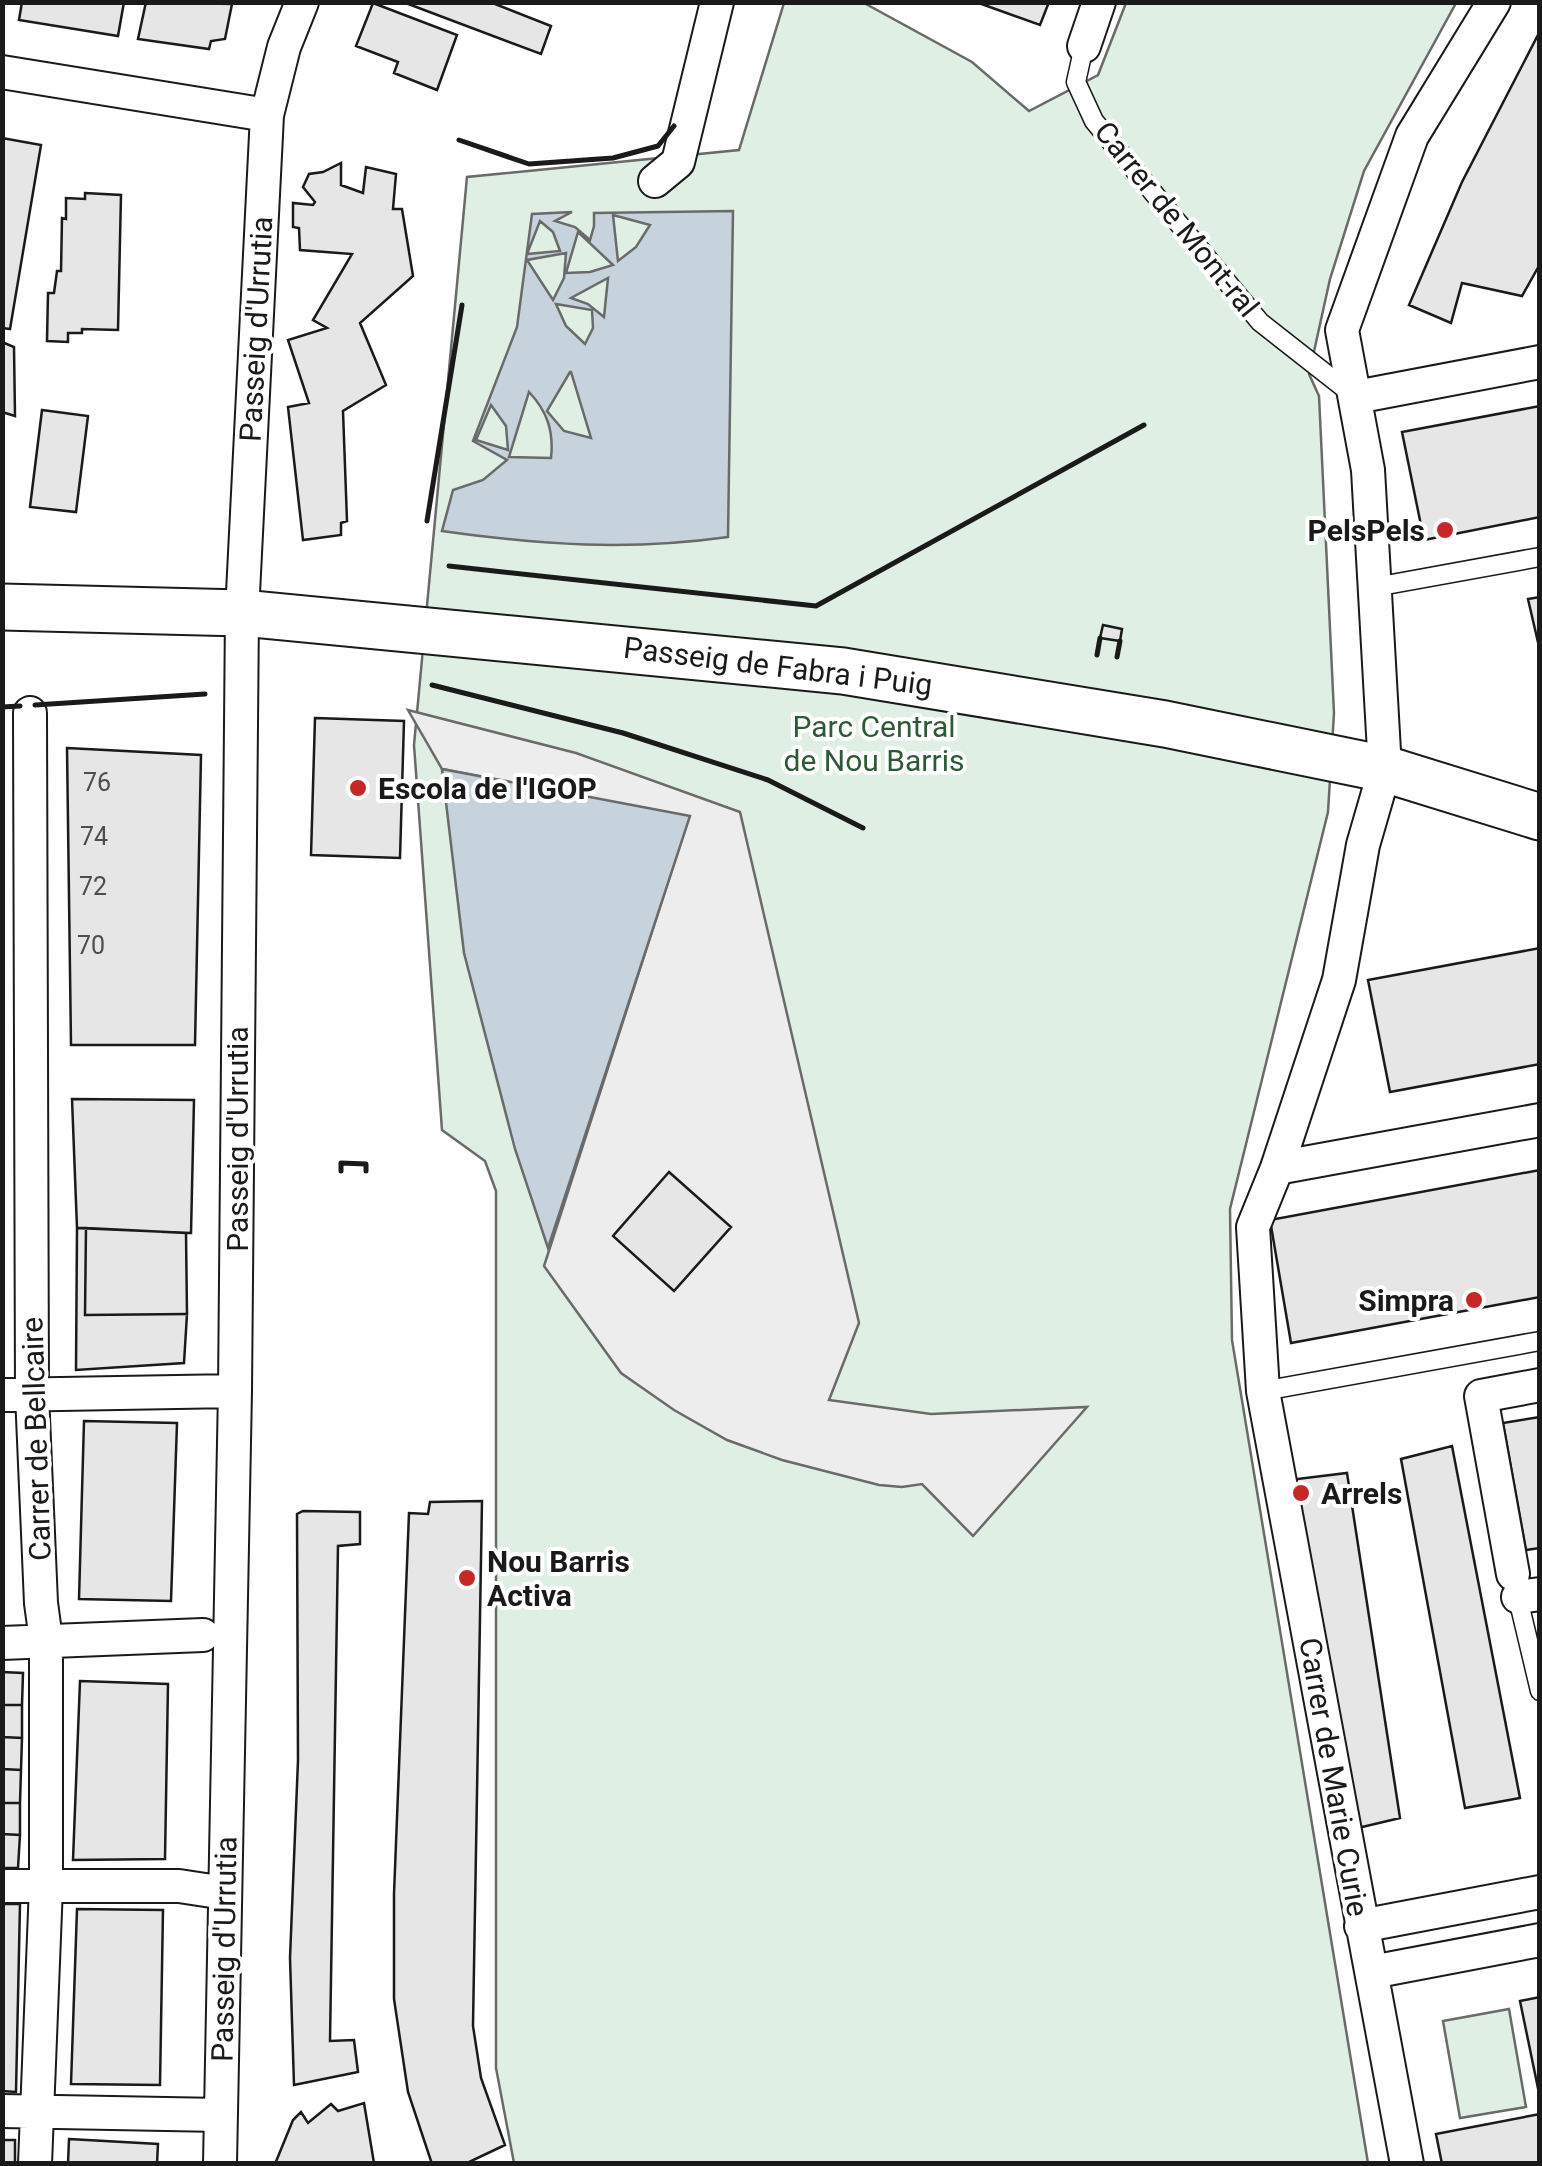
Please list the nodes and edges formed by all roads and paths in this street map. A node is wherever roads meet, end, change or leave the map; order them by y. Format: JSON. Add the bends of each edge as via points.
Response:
{"nodes":[{"id":1,"x":302,"y":2,"type":"edge"},
{"id":2,"x":717,"y":2,"type":"edge"},
{"id":3,"x":1099,"y":2,"type":"edge"},
{"id":4,"x":1494,"y":2,"type":"edge"},
{"id":5,"x":1084,"y":46,"type":"joint"},
{"id":6,"x":2,"y":72,"type":"edge"},
{"id":7,"x":267,"y":115,"type":"junction"},
{"id":8,"x":655,"y":181,"type":"dead end"},
{"id":9,"x":1540,"y":362,"type":"edge"},
{"id":10,"x":1356,"y":397,"type":"junction"},
{"id":11,"x":1540,"y":557,"type":"edge"},
{"id":12,"x":1375,"y":587,"type":"junction"},
{"id":13,"x":2,"y":608,"type":"edge"},
{"id":14,"x":242,"y":613,"type":"junction"},
{"id":15,"x":30,"y":713,"type":"dead end"},
{"id":16,"x":1385,"y":769,"type":"junction"},
{"id":17,"x":1540,"y":817,"type":"edge"},
{"id":18,"x":17,"y":1049,"type":"edge"},
{"id":19,"x":1540,"y":1120,"type":"edge"},
{"id":20,"x":1277,"y":1168,"type":"junction"},
{"id":21,"x":1540,"y":1341,"type":"edge"},
{"id":22,"x":1540,"y":1385,"type":"edge"},
{"id":23,"x":234,"y":1391,"type":"junction"},
{"id":24,"x":1263,"y":1391,"type":"junction"},
{"id":25,"x":17,"y":1395,"type":"edge"},
{"id":26,"x":1523,"y":1589,"type":"edge"},
{"id":27,"x":202,"y":1634,"type":"dead end"},
{"id":28,"x":46,"y":1640,"type":"junction"},
{"id":29,"x":2,"y":1643,"type":"edge"},
{"id":30,"x":1540,"y":1691,"type":"edge"},
{"id":31,"x":2,"y":1886,"type":"edge"},
{"id":32,"x":46,"y":1886,"type":"junction"},
{"id":33,"x":1540,"y":1892,"type":"edge"},
{"id":34,"x":225,"y":1893,"type":"junction"},
{"id":35,"x":1361,"y":1926,"type":"junction"},
{"id":36,"x":1540,"y":1940,"type":"edge"},
{"id":37,"x":1372,"y":1972,"type":"junction"},
{"id":38,"x":19,"y":2112,"type":"edge"},
{"id":39,"x":221,"y":2114,"type":"junction"},
{"id":40,"x":35,"y":2164,"type":"edge"},
{"id":41,"x":220,"y":2164,"type":"edge"},
{"id":42,"x":1408,"y":2164,"type":"edge"}],
"edges":[{"from":1,"to":7,"type":"street","name":"Passeig d'Urrutia"},
{"from":2,"to":8,"type":"street","via":[[678,162]]},
{"from":3,"to":5,"type":"street","name":"Carrer de Mont-ral"},
{"from":4,"to":10,"type":"street","name":"Carrer de Marie Curie","via":[[1412,136],[1348,311],[1342,330]]},
{"from":5,"to":10,"type":"lane","name":"Carrer de Mont-ral","via":[[1076,82],[1094,121],[1260,322]]},
{"from":6,"to":7,"type":"street"},
{"from":7,"to":14,"type":"street","name":"Passeig d'Urrutia"},
{"from":9,"to":10,"type":"street"},
{"from":10,"to":12,"type":"street","name":"Carrer de Marie Curie"},
{"from":11,"to":12,"type":"lane"},
{"from":12,"to":16,"type":"street","name":"Carrer de Marie Curie"},
{"from":13,"to":14,"type":"street","name":"Passeig de Fabra i Puig"},
{"from":14,"to":16,"type":"street","name":"Passeig de Fabra i Puig","via":[[843,671]]},
{"from":14,"to":23,"type":"street","name":"Passeig d'Urrutia"},
{"from":15,"to":18,"type":"street","name":"Carrer de Bellcaire"},
{"from":16,"to":17,"type":"street","name":"Passeig de Fabra i Puig"},
{"from":16,"to":20,"type":"street","name":"Carrer de Marie Curie","via":[[1338,980]]},
{"from":18,"to":25,"type":"street","name":"Carrer de Bellcaire"},
{"from":19,"to":20,"type":"street"},
{"from":20,"to":24,"type":"street","name":"Carrer de Marie Curie","via":[[1252,1227]]},
{"from":21,"to":24,"type":"lane"},
{"from":22,"to":26,"type":"street","via":[[1481,1396]]},
{"from":23,"to":25,"type":"street"},
{"from":23,"to":34,"type":"street","name":"Passeig d'Urrutia"},
{"from":24,"to":35,"type":"street","name":"Carrer de Marie Curie"},
{"from":25,"to":28,"type":"street","name":"Carrer de Bellcaire"},
{"from":26,"to":30,"type":"lane"},
{"from":27,"to":28,"type":"street"},
{"from":28,"to":29,"type":"street"},
{"from":28,"to":32,"type":"street","name":"Carrer de Bellcaire"},
{"from":31,"to":32,"type":"street"},
{"from":32,"to":34,"type":"street","via":[[179,1886]]},
{"from":32,"to":38,"type":"street","name":"Carrer de Bellcaire"},
{"from":33,"to":35,"type":"street"},
{"from":34,"to":39,"type":"street","name":"Passeig d'Urrutia"},
{"from":35,"to":37,"type":"street","name":"Carrer de Marie Curie"},
{"from":36,"to":37,"type":"street"},
{"from":37,"to":42,"type":"street","name":"Carrer de Marie Curie"},
{"from":38,"to":39,"type":"street"},
{"from":38,"to":40,"type":"street","name":"Carrer de Bellcaire"},
{"from":39,"to":41,"type":"street","name":"Passeig d'Urrutia"}]}
